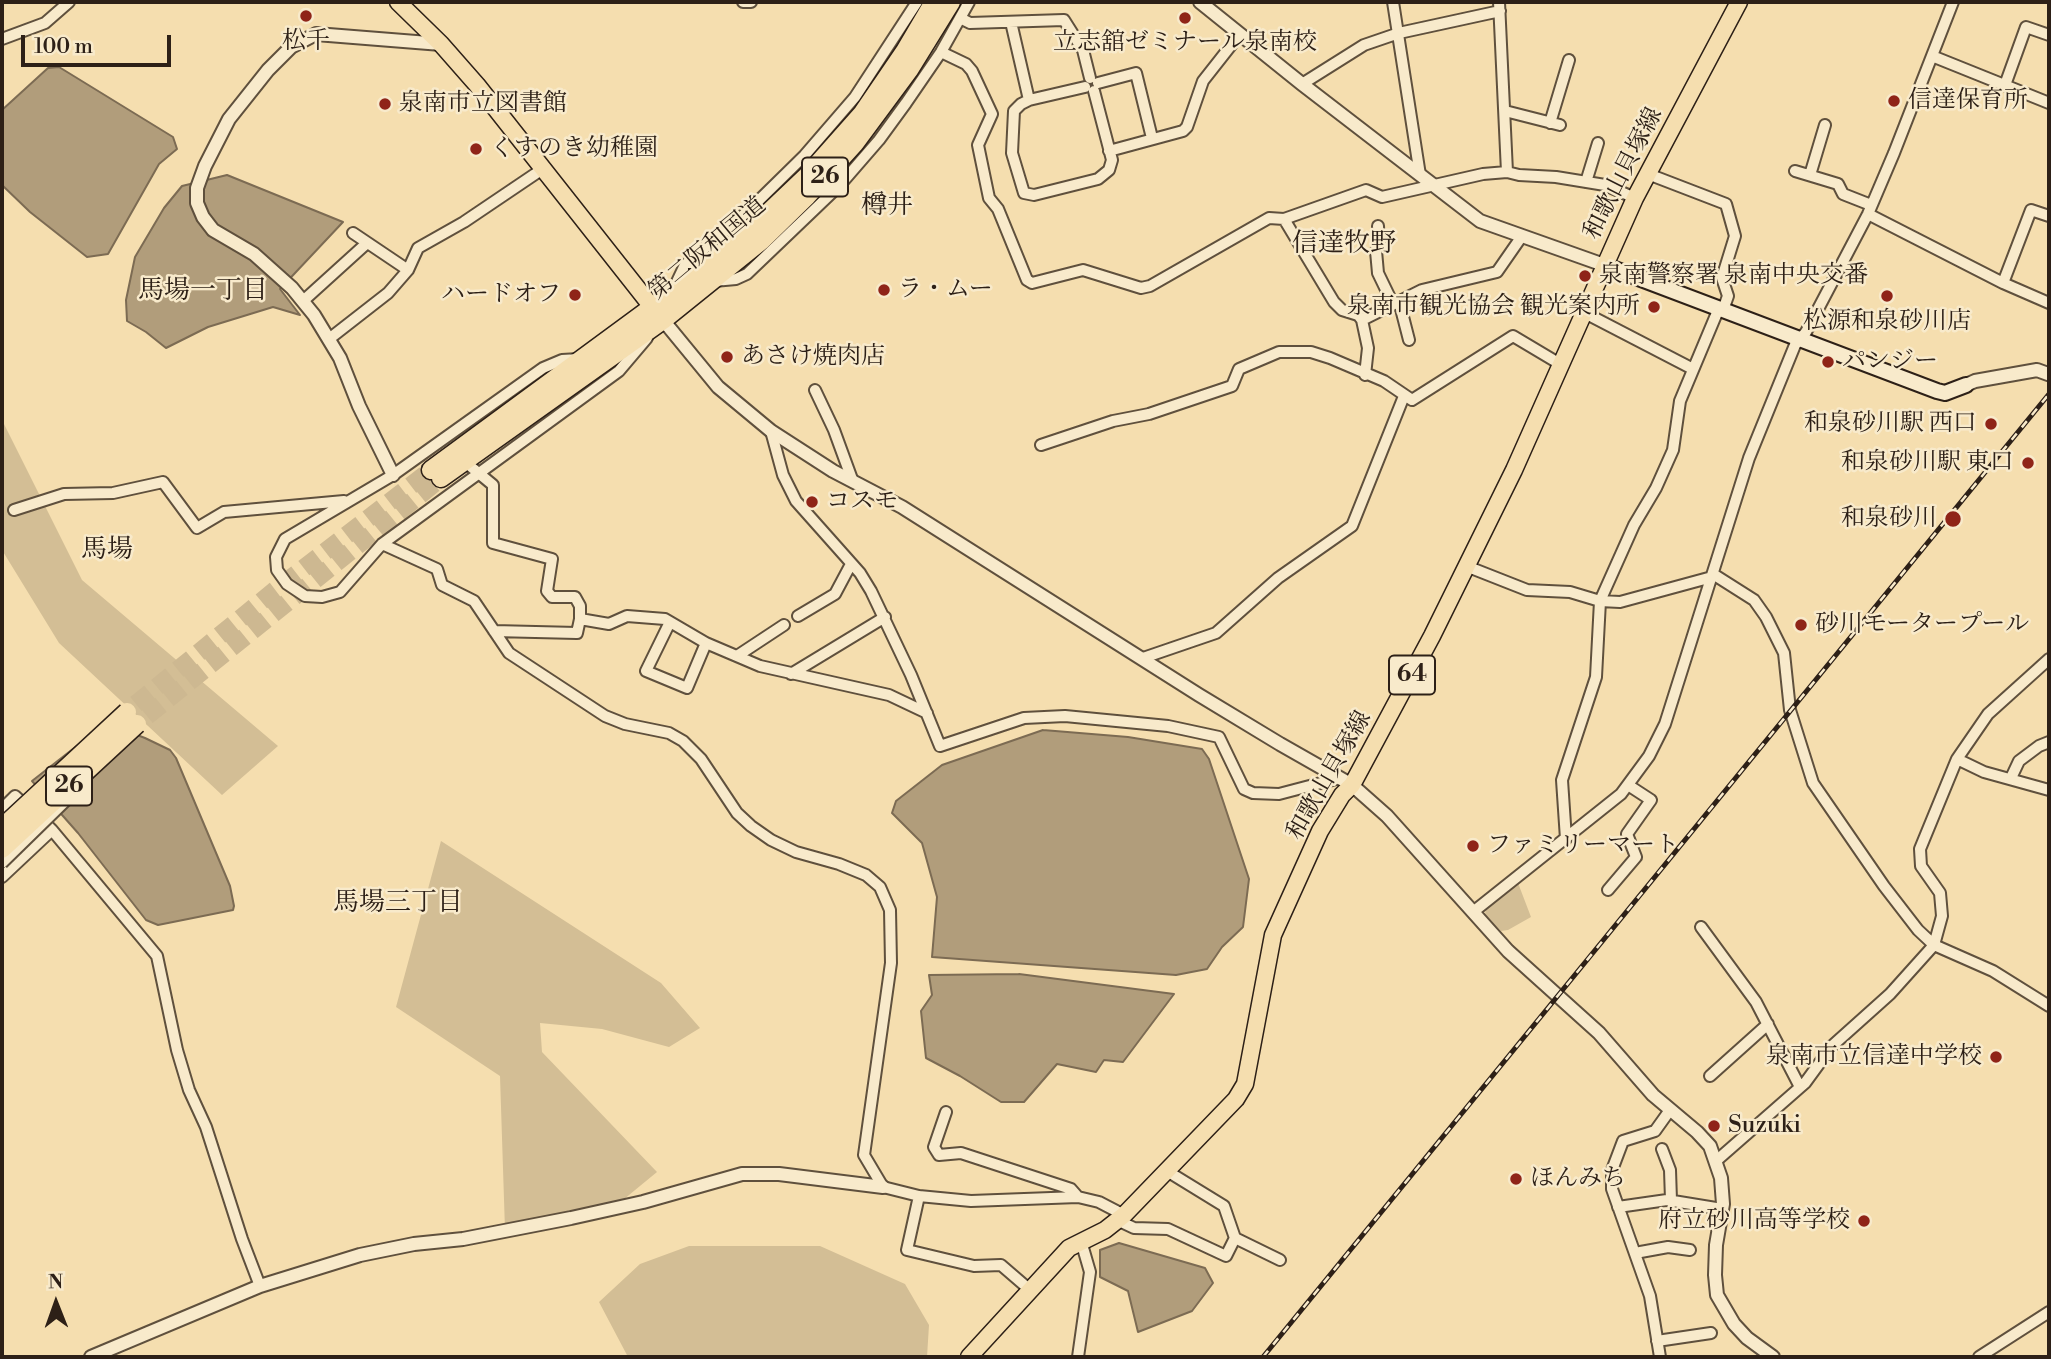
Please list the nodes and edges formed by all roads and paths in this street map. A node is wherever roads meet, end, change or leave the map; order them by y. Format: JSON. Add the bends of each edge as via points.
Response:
{"nodes":[{"id":1,"x":69,"y":2,"type":"edge"},
{"id":2,"x":743,"y":2,"type":"edge"},
{"id":3,"x":751,"y":2,"type":"edge"},
{"id":4,"x":917,"y":2,"type":"edge"},
{"id":5,"x":934,"y":2,"type":"edge"},
{"id":6,"x":951,"y":2,"type":"edge"},
{"id":7,"x":969,"y":2,"type":"edge"},
{"id":8,"x":1200,"y":2,"type":"edge"},
{"id":9,"x":1393,"y":2,"type":"edge"},
{"id":10,"x":1739,"y":2,"type":"edge"},
{"id":11,"x":1953,"y":2,"type":"edge"},
{"id":12,"x":402,"y":3,"type":"edge"},
{"id":13,"x":1500,"y":6,"type":"edge"},
{"id":14,"x":960,"y":18,"type":"junction"},
{"id":15,"x":1011,"y":22,"type":"junction"},
{"id":16,"x":1398,"y":33,"type":"junction"},
{"id":17,"x":1240,"y":34,"type":"junction"},
{"id":18,"x":2049,"y":35,"type":"edge"},
{"id":19,"x":2,"y":39,"type":"edge"},
{"id":20,"x":441,"y":44,"type":"junction"},
{"id":21,"x":941,"y":52,"type":"junction"},
{"id":22,"x":1932,"y":56,"type":"junction"},
{"id":23,"x":1569,"y":60,"type":"dead end"},
{"id":24,"x":1302,"y":84,"type":"junction"},
{"id":25,"x":1092,"y":85,"type":"junction"},
{"id":26,"x":2005,"y":85,"type":"junction"},
{"id":27,"x":1029,"y":100,"type":"junction"},
{"id":28,"x":2049,"y":103,"type":"edge"},
{"id":29,"x":1505,"y":111,"type":"junction"},
{"id":30,"x":1825,"y":125,"type":"dead end"},
{"id":31,"x":1152,"y":138,"type":"junction"},
{"id":32,"x":1598,"y":143,"type":"dead end"},
{"id":33,"x":1110,"y":151,"type":"junction"},
{"id":34,"x":544,"y":168,"type":"junction"},
{"id":35,"x":1795,"y":171,"type":"dead end"},
{"id":36,"x":1507,"y":172,"type":"junction"},
{"id":37,"x":1648,"y":174,"type":"junction"},
{"id":38,"x":1420,"y":175,"type":"junction"},
{"id":39,"x":1810,"y":175,"type":"junction"},
{"id":40,"x":1586,"y":182,"type":"junction"},
{"id":41,"x":1433,"y":186,"type":"junction"},
{"id":42,"x":1635,"y":198,"type":"junction"},
{"id":43,"x":1870,"y":210,"type":"junction"},
{"id":44,"x":2049,"y":216,"type":"edge"},
{"id":45,"x":1284,"y":219,"type":"junction"},
{"id":46,"x":1378,"y":226,"type":"dead end"},
{"id":47,"x":353,"y":233,"type":"dead end"},
{"id":48,"x":1522,"y":236,"type":"junction"},
{"id":49,"x":368,"y":243,"type":"junction"},
{"id":50,"x":1604,"y":265,"type":"junction"},
{"id":51,"x":408,"y":270,"type":"junction"},
{"id":52,"x":714,"y":281,"type":"junction"},
{"id":53,"x":2003,"y":284,"type":"junction"},
{"id":54,"x":673,"y":292,"type":"junction"},
{"id":55,"x":303,"y":301,"type":"junction"},
{"id":56,"x":1396,"y":302,"type":"junction"},
{"id":57,"x":2049,"y":303,"type":"edge"},
{"id":58,"x":1721,"y":309,"type":"junction"},
{"id":59,"x":1583,"y":312,"type":"junction"},
{"id":60,"x":657,"y":314,"type":"junction"},
{"id":61,"x":1362,"y":320,"type":"junction"},
{"id":62,"x":329,"y":339,"type":"junction"},
{"id":63,"x":1409,"y":340,"type":"dead end"},
{"id":64,"x":1799,"y":340,"type":"junction"},
{"id":65,"x":581,"y":359,"type":"junction"},
{"id":66,"x":1560,"y":364,"type":"junction"},
{"id":67,"x":1693,"y":369,"type":"junction"},
{"id":68,"x":2049,"y":374,"type":"edge"},
{"id":69,"x":1365,"y":375,"type":"junction"},
{"id":70,"x":1966,"y":385,"type":"joint"},
{"id":71,"x":815,"y":390,"type":"dead end"},
{"id":72,"x":1404,"y":396,"type":"junction"},
{"id":73,"x":771,"y":431,"type":"junction"},
{"id":74,"x":1041,"y":445,"type":"dead end"},
{"id":75,"x":475,"y":470,"type":"junction"},
{"id":76,"x":393,"y":475,"type":"junction"},
{"id":77,"x":853,"y":482,"type":"junction"},
{"id":78,"x":350,"y":500,"type":"junction"},
{"id":79,"x":15,"y":510,"type":"dead end"},
{"id":80,"x":382,"y":544,"type":"junction"},
{"id":81,"x":851,"y":564,"type":"junction"},
{"id":82,"x":1466,"y":566,"type":"junction"},
{"id":83,"x":1712,"y":575,"type":"junction"},
{"id":84,"x":1600,"y":601,"type":"junction"},
{"id":85,"x":798,"y":616,"type":"dead end"},
{"id":86,"x":885,"y":617,"type":"junction"},
{"id":87,"x":580,"y":619,"type":"junction"},
{"id":88,"x":670,"y":622,"type":"junction"},
{"id":89,"x":783,"y":625,"type":"dead end"},
{"id":90,"x":494,"y":631,"type":"junction"},
{"id":91,"x":706,"y":643,"type":"junction"},
{"id":92,"x":737,"y":656,"type":"junction"},
{"id":93,"x":1143,"y":659,"type":"junction"},
{"id":94,"x":2049,"y":659,"type":"edge"},
{"id":95,"x":791,"y":674,"type":"junction"},
{"id":96,"x":927,"y":713,"type":"junction"},
{"id":97,"x":2049,"y":742,"type":"edge"},
{"id":98,"x":92,"y":744,"type":"junction"},
{"id":99,"x":113,"y":746,"type":"junction"},
{"id":100,"x":1956,"y":759,"type":"junction"},
{"id":101,"x":2011,"y":778,"type":"junction"},
{"id":102,"x":1346,"y":781,"type":"junction"},
{"id":103,"x":1628,"y":785,"type":"junction"},
{"id":104,"x":2049,"y":790,"type":"edge"},
{"id":105,"x":2,"y":808,"type":"edge"},
{"id":106,"x":2,"y":816,"type":"edge"},
{"id":107,"x":2,"y":828,"type":"edge"},
{"id":108,"x":51,"y":830,"type":"junction"},
{"id":109,"x":1566,"y":839,"type":"junction"},
{"id":110,"x":2,"y":849,"type":"edge"},
{"id":111,"x":2,"y":863,"type":"edge"},
{"id":112,"x":2,"y":877,"type":"edge"},
{"id":113,"x":1608,"y":890,"type":"dead end"},
{"id":114,"x":1473,"y":912,"type":"junction"},
{"id":115,"x":1701,"y":927,"type":"dead end"},
{"id":116,"x":1934,"y":946,"type":"junction"},
{"id":117,"x":2049,"y":1006,"type":"edge"},
{"id":118,"x":1768,"y":1024,"type":"junction"},
{"id":119,"x":1710,"y":1076,"type":"dead end"},
{"id":120,"x":1800,"y":1087,"type":"junction"},
{"id":121,"x":1670,"y":1110,"type":"junction"},
{"id":122,"x":946,"y":1112,"type":"dead end"},
{"id":123,"x":1662,"y":1149,"type":"dead end"},
{"id":124,"x":1716,"y":1161,"type":"junction"},
{"id":125,"x":1167,"y":1171,"type":"junction"},
{"id":126,"x":883,"y":1186,"type":"junction"},
{"id":127,"x":919,"y":1196,"type":"junction"},
{"id":128,"x":1078,"y":1197,"type":"junction"},
{"id":129,"x":1671,"y":1200,"type":"junction"},
{"id":130,"x":1618,"y":1207,"type":"junction"},
{"id":131,"x":1722,"y":1209,"type":"junction"},
{"id":132,"x":1121,"y":1217,"type":"junction"},
{"id":133,"x":1235,"y":1238,"type":"junction"},
{"id":134,"x":1081,"y":1241,"type":"junction"},
{"id":135,"x":1690,"y":1250,"type":"dead end"},
{"id":136,"x":1634,"y":1253,"type":"junction"},
{"id":137,"x":1280,"y":1260,"type":"dead end"},
{"id":138,"x":260,"y":1286,"type":"junction"},
{"id":139,"x":1030,"y":1290,"type":"junction"},
{"id":140,"x":2049,"y":1312,"type":"edge"},
{"id":141,"x":1711,"y":1333,"type":"dead end"},
{"id":142,"x":1657,"y":1341,"type":"junction"},
{"id":143,"x":91,"y":1357,"type":"edge"},
{"id":144,"x":969,"y":1357,"type":"edge"},
{"id":145,"x":1078,"y":1357,"type":"edge"},
{"id":146,"x":1660,"y":1357,"type":"edge"},
{"id":147,"x":1773,"y":1357,"type":"edge"},
{"id":148,"x":1979,"y":1357,"type":"edge"}],
"edges":[{"from":1,"to":19,"type":"street","via":[[45,23]]},
{"from":2,"to":3,"type":"street"},
{"from":4,"to":54,"type":"street","via":[[856,97],[804,156],[685,265]]},
{"from":5,"to":54,"type":"highway","name":"第二阪和国道","number":"26","via":[[862,114],[831,151],[745,235]]},
{"from":6,"to":52,"type":"highway","name":"第二阪和国道","number":"26","via":[[909,70],[855,143],[807,197]]},
{"from":7,"to":14,"type":"street"},
{"from":8,"to":17,"type":"street"},
{"from":9,"to":16,"type":"street"},
{"from":10,"to":37,"type":"main road","name":"和歌山貝塚線","number":"64"},
{"from":11,"to":22,"type":"street"},
{"from":12,"to":20,"type":"main road"},
{"from":13,"to":16,"type":"street"},
{"from":13,"to":29,"type":"street"},
{"from":14,"to":15,"type":"street","via":[[970,23]]},
{"from":14,"to":21,"type":"street"},
{"from":15,"to":25,"type":"street","via":[[1064,20],[1083,50]]},
{"from":15,"to":27,"type":"street"},
{"from":16,"to":24,"type":"street","via":[[1364,45]]},
{"from":16,"to":38,"type":"street"},
{"from":17,"to":24,"type":"street"},
{"from":17,"to":31,"type":"street","via":[[1203,81],[1187,127]]},
{"from":18,"to":26,"type":"street","via":[[2026,27]]},
{"from":20,"to":34,"type":"main road"},
{"from":20,"to":55,"type":"street","via":[[316,34],[291,47],[229,119],[205,166],[197,203],[213,230],[254,254]]},
{"from":21,"to":45,"type":"street","via":[[972,71],[992,114],[978,145],[989,198],[1032,283],[1083,270],[1141,288],[1150,286],[1269,219]]},
{"from":21,"to":52,"type":"street","via":[[879,141],[809,216],[747,274]]},
{"from":22,"to":26,"type":"street"},
{"from":22,"to":43,"type":"street"},
{"from":23,"to":29,"type":"street","via":[[1555,124]]},
{"from":24,"to":38,"type":"street"},
{"from":25,"to":27,"type":"street"},
{"from":25,"to":31,"type":"street","via":[[1136,73]]},
{"from":25,"to":33,"type":"street"},
{"from":26,"to":28,"type":"street"},
{"from":27,"to":33,"type":"street","via":[[1014,111],[1011,142],[1024,193],[1034,195],[1098,179],[1112,166]]},
{"from":29,"to":36,"type":"street"},
{"from":30,"to":39,"type":"street"},
{"from":31,"to":33,"type":"street"},
{"from":32,"to":40,"type":"street"},
{"from":34,"to":51,"type":"street","via":[[418,248]]},
{"from":34,"to":60,"type":"main road"},
{"from":35,"to":39,"type":"street"},
{"from":36,"to":40,"type":"street"},
{"from":36,"to":41,"type":"street"},
{"from":37,"to":42,"type":"main road","name":"和歌山貝塚線","number":"64"},
{"from":37,"to":58,"type":"street","via":[[1726,204],[1735,236],[1722,278],[1728,296]]},
{"from":38,"to":41,"type":"street"},
{"from":39,"to":43,"type":"street","via":[[1838,184],[1843,194]]},
{"from":40,"to":42,"type":"street"},
{"from":41,"to":45,"type":"street","via":[[1382,197],[1366,190]]},
{"from":41,"to":48,"type":"street","via":[[1480,221]]},
{"from":42,"to":50,"type":"main road","name":"和歌山貝塚線","number":"64"},
{"from":43,"to":53,"type":"street"},
{"from":43,"to":64,"type":"street"},
{"from":44,"to":53,"type":"street","via":[[2031,210]]},
{"from":45,"to":61,"type":"street","via":[[1334,302]]},
{"from":46,"to":56,"type":"street","via":[[1378,273]]},
{"from":47,"to":49,"type":"street"},
{"from":48,"to":50,"type":"street"},
{"from":48,"to":56,"type":"street","via":[[1497,272],[1422,290]]},
{"from":49,"to":51,"type":"street"},
{"from":49,"to":55,"type":"street"},
{"from":50,"to":58,"type":"main road"},
{"from":50,"to":59,"type":"main road","name":"和歌山貝塚線","number":"64"},
{"from":51,"to":62,"type":"street","via":[[388,293]]},
{"from":52,"to":60,"type":"highway","name":"第二阪和国道","number":"26"},
{"from":53,"to":57,"type":"street"},
{"from":54,"to":60,"type":"highway","name":"第二阪和国道","number":"26"},
{"from":55,"to":62,"type":"street"},
{"from":56,"to":61,"type":"street"},
{"from":56,"to":63,"type":"street"},
{"from":58,"to":64,"type":"main road"},
{"from":58,"to":67,"type":"street"},
{"from":59,"to":66,"type":"main road","name":"和歌山貝塚線","number":"64"},
{"from":59,"to":67,"type":"street"},
{"from":60,"to":65,"type":"highway","name":"第二阪和国道","number":"26"},
{"from":60,"to":65,"type":"highway","name":"第二阪和国道","number":"26","via":[[436,474]]},
{"from":60,"to":73,"type":"street","via":[[718,387]]},
{"from":60,"to":75,"type":"street","via":[[619,371]]},
{"from":61,"to":69,"type":"street","via":[[1368,348]]},
{"from":62,"to":76,"type":"street"},
{"from":64,"to":70,"type":"main road","via":[[1937,391],[1945,393]]},
{"from":64,"to":83,"type":"street","via":[[1749,458]]},
{"from":65,"to":76,"type":"street","via":[[543,368],[451,440]]},
{"from":66,"to":72,"type":"street","via":[[1513,336],[1412,400]]},
{"from":66,"to":82,"type":"main road","name":"和歌山貝塚線","number":"64"},
{"from":67,"to":84,"type":"street","via":[[1680,401],[1673,450]]},
{"from":68,"to":70,"type":"street","via":[[2037,370]]},
{"from":69,"to":72,"type":"street"},
{"from":69,"to":74,"type":"street","via":[[1311,352],[1279,352],[1239,369],[1232,386]]},
{"from":71,"to":77,"type":"street"},
{"from":72,"to":93,"type":"street","via":[[1352,526],[1278,578],[1216,633]]},
{"from":73,"to":77,"type":"street"},
{"from":73,"to":81,"type":"street","via":[[796,501]]},
{"from":75,"to":80,"type":"street"},
{"from":75,"to":87,"type":"street","via":[[493,485],[493,543],[552,559],[547,592],[552,597],[575,597]]},
{"from":76,"to":78,"type":"street"},
{"from":77,"to":93,"type":"street","via":[[902,507]]},
{"from":78,"to":79,"type":"street","via":[[224,512],[197,528],[163,482],[113,493],[64,495]]},
{"from":78,"to":80,"type":"street","via":[[285,540],[276,557],[277,570],[287,584],[305,596],[340,592]]},
{"from":80,"to":90,"type":"street","via":[[437,569],[442,585],[474,601]]},
{"from":81,"to":85,"type":"street","via":[[835,594]]},
{"from":81,"to":86,"type":"street"},
{"from":82,"to":84,"type":"street","via":[[1527,590],[1570,592]]},
{"from":82,"to":102,"type":"main road","name":"和歌山貝塚線","number":"64","via":[[1433,636]]},
{"from":83,"to":84,"type":"street","via":[[1620,602]]},
{"from":83,"to":103,"type":"street","via":[[1665,723]]},
{"from":83,"to":116,"type":"street","via":[[1754,600],[1766,617],[1783,653],[1790,710],[1813,783],[1884,886]]},
{"from":84,"to":109,"type":"street","via":[[1596,677],[1562,780]]},
{"from":86,"to":95,"type":"street"},
{"from":86,"to":96,"type":"street"},
{"from":87,"to":88,"type":"street","via":[[609,624],[646,616]]},
{"from":87,"to":90,"type":"street","via":[[577,633]]},
{"from":88,"to":91,"type":"street"},
{"from":88,"to":91,"type":"street","via":[[646,671],[687,688]]},
{"from":89,"to":92,"type":"street"},
{"from":90,"to":126,"type":"street","via":[[509,653],[605,716],[683,741],[701,759],[737,813],[771,840],[848,867],[880,887],[890,910],[891,963],[864,1155]]},
{"from":91,"to":92,"type":"street"},
{"from":92,"to":95,"type":"street"},
{"from":93,"to":102,"type":"street"},
{"from":94,"to":100,"type":"street","via":[[1988,714]]},
{"from":95,"to":96,"type":"street","via":[[889,695]]},
{"from":96,"to":102,"type":"street","via":[[940,746],[1024,718],[1065,716],[1168,726],[1219,737],[1244,789],[1252,793],[1279,794]]},
{"from":97,"to":101,"type":"street","via":[[2019,761]]},
{"from":98,"to":99,"type":"highway","number":"26","bridge":true,"via":[[137,714]]},
{"from":98,"to":106,"type":"street","bridge":true},
{"from":98,"to":107,"type":"highway","number":"26","bridge":true},
{"from":99,"to":110,"type":"highway","number":"26","bridge":true},
{"from":99,"to":111,"type":"street","bridge":true,"via":[[81,788]]},
{"from":100,"to":101,"type":"street"},
{"from":100,"to":116,"type":"street","via":[[1920,849],[1921,866],[1940,893],[1942,916]]},
{"from":101,"to":104,"type":"street"},
{"from":102,"to":114,"type":"street","via":[[1387,816]]},
{"from":102,"to":125,"type":"main road","name":"和歌山貝塚線","number":"64","via":[[1273,935],[1245,1084]]},
{"from":103,"to":109,"type":"street"},
{"from":103,"to":113,"type":"street","via":[[1651,800],[1627,834],[1636,857]]},
{"from":105,"to":108,"type":"street","via":[[15,796]]},
{"from":108,"to":112,"type":"street"},
{"from":108,"to":138,"type":"street","via":[[157,956],[185,1077]]},
{"from":109,"to":114,"type":"street"},
{"from":114,"to":121,"type":"street","via":[[1508,951],[1599,1033]]},
{"from":115,"to":118,"type":"street"},
{"from":116,"to":117,"type":"street","via":[[1993,971]]},
{"from":116,"to":120,"type":"street","via":[[1832,1046]]},
{"from":118,"to":119,"type":"street"},
{"from":118,"to":120,"type":"street"},
{"from":120,"to":124,"type":"street"},
{"from":121,"to":124,"type":"street","via":[[1710,1146]]},
{"from":121,"to":130,"type":"street","via":[[1655,1130],[1623,1142],[1612,1170]]},
{"from":122,"to":128,"type":"street","via":[[934,1147],[939,1155],[961,1153],[1071,1189]]},
{"from":123,"to":129,"type":"street","via":[[1670,1170]]},
{"from":124,"to":131,"type":"street"},
{"from":125,"to":132,"type":"main road","name":"和歌山貝塚線","number":"64"},
{"from":125,"to":133,"type":"street","via":[[1224,1206]]},
{"from":126,"to":127,"type":"street"},
{"from":126,"to":138,"type":"street","via":[[742,1174],[583,1215],[360,1255]]},
{"from":127,"to":128,"type":"street","via":[[971,1201]]},
{"from":127,"to":139,"type":"street","via":[[907,1251],[974,1266],[1001,1265]]},
{"from":128,"to":132,"type":"street","via":[[1099,1202]]},
{"from":129,"to":130,"type":"street"},
{"from":129,"to":131,"type":"street"},
{"from":130,"to":136,"type":"street"},
{"from":131,"to":147,"type":"street","via":[[1716,1245],[1717,1295],[1734,1324]]},
{"from":132,"to":133,"type":"street","via":[[1134,1228],[1168,1228],[1226,1256]]},
{"from":132,"to":134,"type":"main road","name":"和歌山貝塚線","number":"64"},
{"from":133,"to":137,"type":"street"},
{"from":134,"to":139,"type":"main road","name":"和歌山貝塚線","number":"64"},
{"from":134,"to":145,"type":"street","via":[[1090,1272]]},
{"from":135,"to":136,"type":"street","via":[[1668,1247]]},
{"from":136,"to":142,"type":"street","via":[[1650,1296]]},
{"from":138,"to":143,"type":"street"},
{"from":139,"to":144,"type":"main road","name":"和歌山貝塚線","number":"64"},
{"from":140,"to":148,"type":"street"},
{"from":141,"to":142,"type":"street"},
{"from":142,"to":146,"type":"street"}]}
